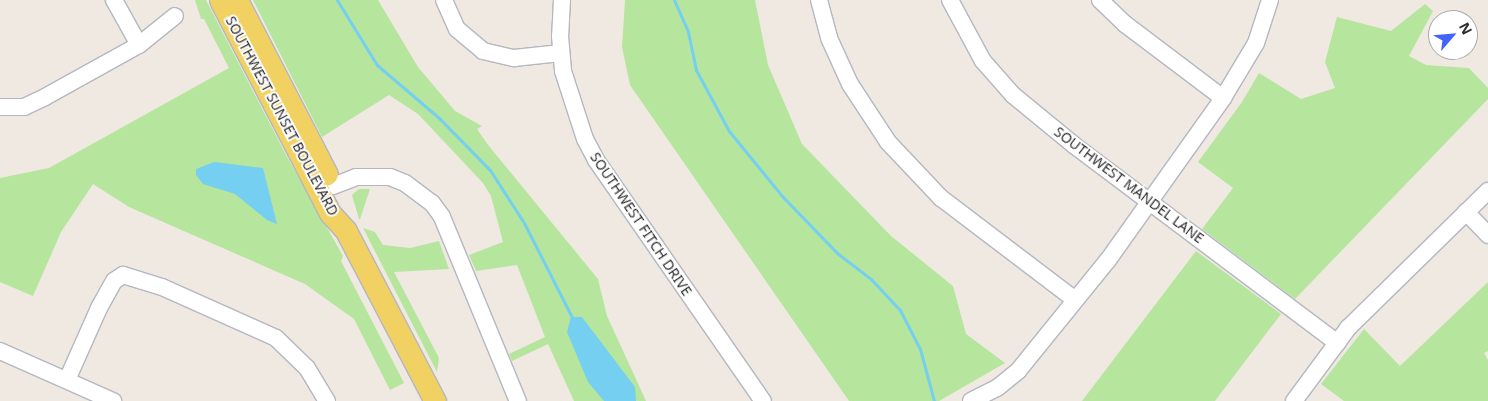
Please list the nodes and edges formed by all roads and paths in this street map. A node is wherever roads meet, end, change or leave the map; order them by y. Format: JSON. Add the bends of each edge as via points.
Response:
{"nodes":[{"id":1,"x":114,"y":0,"type":"edge"},
{"id":2,"x":220,"y":0,"type":"edge"},
{"id":3,"x":238,"y":0,"type":"edge"},
{"id":4,"x":444,"y":0,"type":"edge"},
{"id":5,"x":562,"y":0,"type":"edge"},
{"id":6,"x":819,"y":0,"type":"edge"},
{"id":7,"x":950,"y":0,"type":"edge"},
{"id":8,"x":1100,"y":0,"type":"edge"},
{"id":9,"x":1270,"y":0,"type":"edge"},
{"id":10,"x":175,"y":16,"type":"dead end"},
{"id":11,"x":139,"y":45,"type":"junction"},
{"id":12,"x":560,"y":53,"type":"junction"},
{"id":13,"x":1223,"y":98,"type":"junction"},
{"id":14,"x":0,"y":107,"type":"edge"},
{"id":15,"x":333,"y":186,"type":"junction"},
{"id":16,"x":1488,"y":191,"type":"edge"},
{"id":17,"x":1148,"y":200,"type":"junction"},
{"id":18,"x":1466,"y":212,"type":"junction"},
{"id":19,"x":346,"y":231,"type":"junction"},
{"id":20,"x":1488,"y":235,"type":"edge"},
{"id":21,"x":1074,"y":299,"type":"junction"},
{"id":22,"x":1337,"y":343,"type":"junction"},
{"id":23,"x":0,"y":351,"type":"edge"},
{"id":24,"x":67,"y":380,"type":"junction"},
{"id":25,"x":113,"y":401,"type":"edge"},
{"id":26,"x":327,"y":401,"type":"edge"},
{"id":27,"x":435,"y":401,"type":"edge"},
{"id":28,"x":518,"y":401,"type":"edge"},
{"id":29,"x":762,"y":401,"type":"edge"},
{"id":30,"x":971,"y":401,"type":"edge"},
{"id":31,"x":1294,"y":401,"type":"edge"}],
"edges":[{"from":1,"to":11,"type":"street"},
{"from":2,"to":19,"type":"main road","name":"SOUTHWEST SUNSET BOULEVARD","via":[[330,213]]},
{"from":3,"to":15,"type":"main road","name":"SOUTHWEST SUNSET BOULEVARD"},
{"from":4,"to":12,"type":"street","via":[[457,29],[483,51],[514,58]]},
{"from":5,"to":12,"type":"street","name":"SOUTHWEST FITCH DRIVE"},
{"from":6,"to":21,"type":"street","via":[[830,38],[850,84],[893,149],[941,198]]},
{"from":7,"to":17,"type":"street","name":"SOUTHWEST MANDEL LANE","via":[[983,61],[1012,95]]},
{"from":8,"to":13,"type":"street","via":[[1125,24]]},
{"from":9,"to":13,"type":"street","via":[[1256,43]]},
{"from":10,"to":11,"type":"street"},
{"from":11,"to":14,"type":"street","via":[[24,107]]},
{"from":12,"to":29,"type":"street","name":"SOUTHWEST FITCH DRIVE","via":[[575,116],[596,160]]},
{"from":13,"to":17,"type":"street"},
{"from":15,"to":19,"type":"main road","name":"SOUTHWEST SUNSET BOULEVARD","via":[[342,206]]},
{"from":15,"to":28,"type":"street","via":[[356,177],[390,177],[405,183],[432,203],[442,217]]},
{"from":16,"to":18,"type":"street"},
{"from":17,"to":21,"type":"street","via":[[1108,260]]},
{"from":17,"to":22,"type":"street","name":"SOUTHWEST MANDEL LANE"},
{"from":18,"to":20,"type":"street"},
{"from":18,"to":22,"type":"street"},
{"from":19,"to":27,"type":"main road","name":"SOUTHWEST SUNSET BOULEVARD"},
{"from":21,"to":30,"type":"street","via":[[1012,377]]},
{"from":22,"to":31,"type":"street"},
{"from":23,"to":24,"type":"street"},
{"from":24,"to":25,"type":"street"},
{"from":24,"to":26,"type":"street","via":[[98,308],[111,285],[123,275],[156,284],[276,338],[308,368]]}]}
